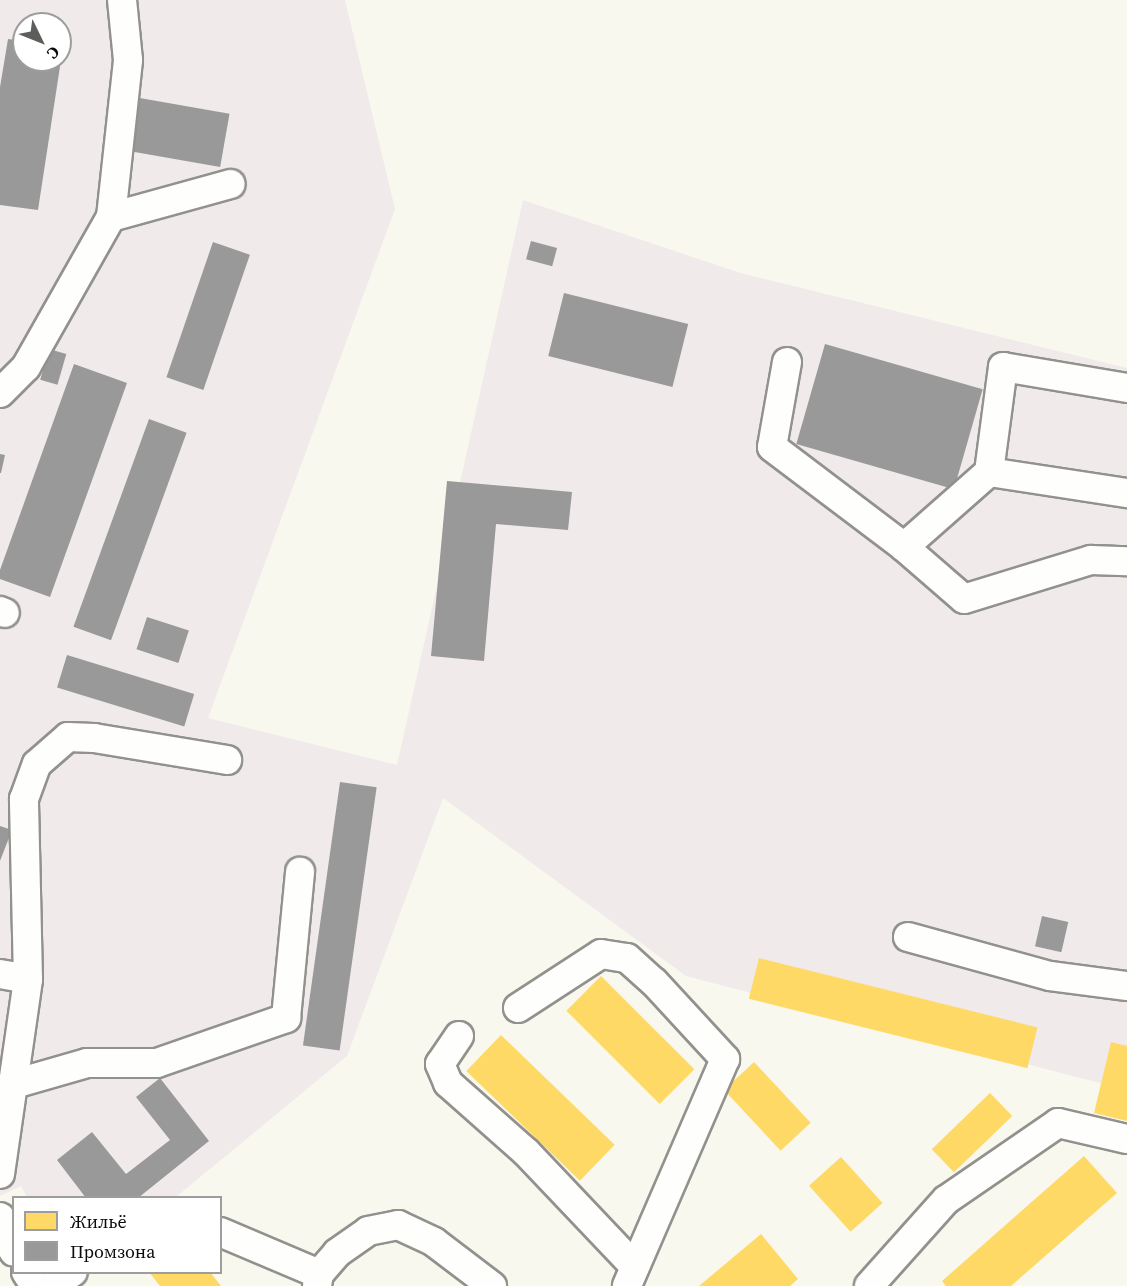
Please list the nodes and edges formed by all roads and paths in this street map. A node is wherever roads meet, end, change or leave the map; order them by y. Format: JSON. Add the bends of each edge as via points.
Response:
{"nodes":[{"id":1,"x":122,"y":0,"type":"edge"},
{"id":2,"x":231,"y":184,"type":"dead end"},
{"id":3,"x":111,"y":217,"type":"junction"},
{"id":4,"x":787,"y":362,"type":"dead end"},
{"id":5,"x":1127,"y":388,"type":"edge"},
{"id":6,"x":0,"y":393,"type":"edge"},
{"id":7,"x":989,"y":472,"type":"junction"},
{"id":8,"x":1127,"y":494,"type":"edge"},
{"id":9,"x":904,"y":548,"type":"junction"},
{"id":10,"x":1127,"y":561,"type":"edge"},
{"id":11,"x":227,"y":760,"type":"dead end"},
{"id":12,"x":300,"y":872,"type":"dead end"},
{"id":13,"x":908,"y":937,"type":"dead end"},
{"id":14,"x":0,"y":974,"type":"edge"},
{"id":15,"x":28,"y":978,"type":"junction"},
{"id":16,"x":1127,"y":986,"type":"edge"},
{"id":17,"x":518,"y":1008,"type":"dead end"},
{"id":18,"x":459,"y":1036,"type":"dead end"},
{"id":19,"x":14,"y":1084,"type":"junction"},
{"id":20,"x":4,"y":1130,"type":"edge"},
{"id":21,"x":1127,"y":1139,"type":"edge"},
{"id":22,"x":0,"y":1174,"type":"edge"},
{"id":23,"x":0,"y":1217,"type":"edge"},
{"id":24,"x":222,"y":1233,"type":"edge"},
{"id":25,"x":12,"y":1249,"type":"edge"},
{"id":26,"x":70,"y":1274,"type":"edge"},
{"id":27,"x":631,"y":1276,"type":"edge"},
{"id":28,"x":318,"y":1280,"type":"edge"},
{"id":29,"x":52,"y":1286,"type":"edge"},
{"id":30,"x":492,"y":1286,"type":"edge"},
{"id":31,"x":869,"y":1286,"type":"edge"}],
"edges":[{"from":1,"to":3,"type":"lane","via":[[128,60]]},
{"from":2,"to":3,"type":"lane"},
{"from":3,"to":6,"type":"lane","via":[[26,367]]},
{"from":4,"to":9,"type":"lane","via":[[772,447]]},
{"from":5,"to":7,"type":"lane","via":[[1003,367]]},
{"from":7,"to":8,"type":"lane"},
{"from":7,"to":9,"type":"lane"},
{"from":9,"to":10,"type":"lane","via":[[964,599],[1091,560]]},
{"from":11,"to":15,"type":"lane","via":[[68,737],[37,764],[24,799]]},
{"from":12,"to":19,"type":"lane","via":[[286,1018],[157,1063],[87,1063]]},
{"from":13,"to":16,"type":"lane","via":[[1050,976]]},
{"from":14,"to":15,"type":"lane"},
{"from":15,"to":19,"type":"lane"},
{"from":17,"to":27,"type":"lane","via":[[601,954],[627,958],[725,1059]]},
{"from":18,"to":27,"type":"lane","via":[[440,1064],[448,1083],[526,1152]]},
{"from":19,"to":20,"type":"lane"},
{"from":20,"to":22,"type":"lane"},
{"from":21,"to":31,"type":"lane","via":[[1058,1123],[946,1200]]},
{"from":23,"to":25,"type":"lane"},
{"from":24,"to":28,"type":"lane"},
{"from":26,"to":29,"type":"lane"},
{"from":28,"to":30,"type":"lane","via":[[337,1253],[369,1231],[399,1226],[434,1242]]}]}
